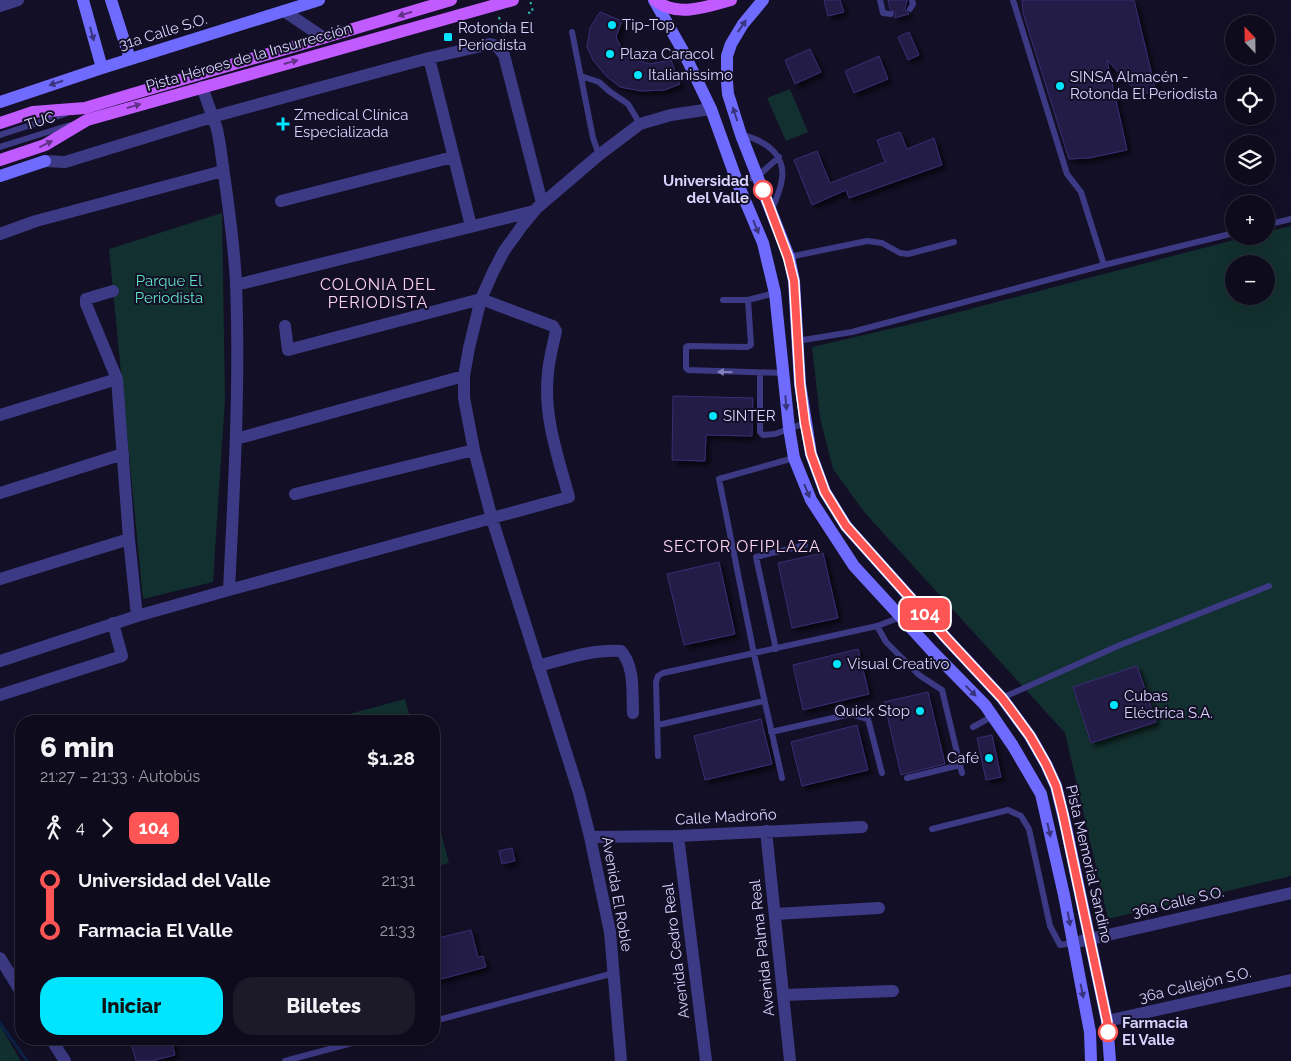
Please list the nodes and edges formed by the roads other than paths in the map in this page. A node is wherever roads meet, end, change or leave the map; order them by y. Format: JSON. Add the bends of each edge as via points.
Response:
{"nodes":[{"id":1,"x":18,"y":0,"type":"edge"},
{"id":2,"x":83,"y":0,"type":"edge"},
{"id":3,"x":111,"y":0,"type":"edge"},
{"id":4,"x":319,"y":0,"type":"edge"},
{"id":5,"x":452,"y":0,"type":"edge"},
{"id":6,"x":513,"y":0,"type":"edge"},
{"id":7,"x":654,"y":0,"type":"edge"},
{"id":8,"x":730,"y":0,"type":"edge"},
{"id":9,"x":763,"y":0,"type":"edge"},
{"id":10,"x":880,"y":0,"type":"edge"},
{"id":11,"x":912,"y":0,"type":"edge"},
{"id":12,"x":1012,"y":0,"type":"edge"},
{"id":13,"x":0,"y":6,"type":"edge"},
{"id":14,"x":910,"y":9,"type":"dead end"},
{"id":15,"x":284,"y":11,"type":"junction"},
{"id":16,"x":891,"y":14,"type":"dead end"},
{"id":17,"x":572,"y":32,"type":"dead end"},
{"id":18,"x":324,"y":38,"type":"junction"},
{"id":19,"x":429,"y":58,"type":"junction"},
{"id":20,"x":130,"y":59,"type":"junction"},
{"id":21,"x":102,"y":68,"type":"junction"},
{"id":22,"x":581,"y":76,"type":"junction"},
{"id":23,"x":202,"y":87,"type":"junction"},
{"id":24,"x":0,"y":102,"type":"edge"},
{"id":25,"x":711,"y":109,"type":"junction"},
{"id":26,"x":86,"y":114,"type":"junction"},
{"id":27,"x":212,"y":117,"type":"junction"},
{"id":28,"x":0,"y":123,"type":"edge"},
{"id":29,"x":640,"y":124,"type":"junction"},
{"id":30,"x":0,"y":135,"type":"edge"},
{"id":31,"x":741,"y":135,"type":"junction"},
{"id":32,"x":0,"y":147,"type":"edge"},
{"id":33,"x":599,"y":155,"type":"junction"},
{"id":34,"x":453,"y":157,"type":"junction"},
{"id":35,"x":779,"y":157,"type":"junction"},
{"id":36,"x":0,"y":160,"type":"edge"},
{"id":37,"x":46,"y":161,"type":"joint"},
{"id":38,"x":224,"y":171,"type":"junction"},
{"id":39,"x":0,"y":176,"type":"edge"},
{"id":40,"x":758,"y":176,"type":"junction"},
{"id":41,"x":738,"y":182,"type":"junction"},
{"id":42,"x":281,"y":201,"type":"dead end"},
{"id":43,"x":538,"y":207,"type":"junction"},
{"id":44,"x":771,"y":212,"type":"junction"},
{"id":45,"x":512,"y":216,"type":"junction"},
{"id":46,"x":1291,"y":219,"type":"edge"},
{"id":47,"x":1275,"y":223,"type":"edge"},
{"id":48,"x":471,"y":226,"type":"junction"},
{"id":49,"x":520,"y":227,"type":"junction"},
{"id":50,"x":0,"y":234,"type":"edge"},
{"id":51,"x":1225,"y":235,"type":"edge"},
{"id":52,"x":954,"y":242,"type":"dead end"},
{"id":53,"x":788,"y":257,"type":"junction"},
{"id":54,"x":1104,"y":265,"type":"junction"},
{"id":55,"x":236,"y":285,"type":"junction"},
{"id":56,"x":113,"y":291,"type":"dead end"},
{"id":57,"x":775,"y":293,"type":"junction"},
{"id":58,"x":481,"y":299,"type":"junction"},
{"id":59,"x":723,"y":300,"type":"dead end"},
{"id":60,"x":748,"y":300,"type":"junction"},
{"id":61,"x":285,"y":326,"type":"dead end"},
{"id":62,"x":797,"y":341,"type":"junction"},
{"id":63,"x":783,"y":372,"type":"junction"},
{"id":64,"x":760,"y":373,"type":"junction"},
{"id":65,"x":464,"y":376,"type":"junction"},
{"id":66,"x":117,"y":379,"type":"junction"},
{"id":67,"x":0,"y":415,"type":"edge"},
{"id":68,"x":805,"y":423,"type":"junction"},
{"id":69,"x":789,"y":428,"type":"junction"},
{"id":70,"x":236,"y":438,"type":"junction"},
{"id":71,"x":474,"y":450,"type":"junction"},
{"id":72,"x":123,"y":454,"type":"junction"},
{"id":73,"x":794,"y":458,"type":"junction"},
{"id":74,"x":0,"y":494,"type":"edge"},
{"id":75,"x":295,"y":494,"type":"dead end"},
{"id":76,"x":492,"y":519,"type":"junction"},
{"id":77,"x":129,"y":539,"type":"junction"},
{"id":78,"x":805,"y":545,"type":"dead end"},
{"id":79,"x":879,"y":563,"type":"junction"},
{"id":80,"x":0,"y":578,"type":"edge"},
{"id":81,"x":1269,"y":586,"type":"dead end"},
{"id":82,"x":229,"y":590,"type":"junction"},
{"id":83,"x":137,"y":616,"type":"junction"},
{"id":84,"x":902,"y":617,"type":"junction"},
{"id":85,"x":113,"y":622,"type":"junction"},
{"id":86,"x":876,"y":626,"type":"junction"},
{"id":87,"x":948,"y":640,"type":"junction"},
{"id":88,"x":776,"y":649,"type":"junction"},
{"id":89,"x":754,"y":654,"type":"junction"},
{"id":90,"x":0,"y":661,"type":"edge"},
{"id":91,"x":538,"y":666,"type":"junction"},
{"id":92,"x":0,"y":695,"type":"edge"},
{"id":93,"x":1002,"y":698,"type":"junction"},
{"id":94,"x":764,"y":701,"type":"junction"},
{"id":95,"x":633,"y":713,"type":"dead end"},
{"id":96,"x":993,"y":716,"type":"junction"},
{"id":97,"x":658,"y":725,"type":"junction"},
{"id":98,"x":972,"y":727,"type":"dead end"},
{"id":99,"x":771,"y":732,"type":"junction"},
{"id":100,"x":658,"y":756,"type":"dead end"},
{"id":101,"x":882,"y":773,"type":"dead end"},
{"id":102,"x":782,"y":778,"type":"dead end"},
{"id":103,"x":907,"y":778,"type":"dead end"},
{"id":104,"x":862,"y":827,"type":"dead end"},
{"id":105,"x":932,"y":829,"type":"dead end"},
{"id":106,"x":766,"y":831,"type":"junction"},
{"id":107,"x":678,"y":836,"type":"junction"},
{"id":108,"x":590,"y":837,"type":"junction"},
{"id":109,"x":1291,"y":893,"type":"edge"},
{"id":110,"x":879,"y":908,"type":"dead end"},
{"id":111,"x":775,"y":914,"type":"junction"},
{"id":112,"x":1090,"y":939,"type":"junction"},
{"id":113,"x":1073,"y":943,"type":"junction"},
{"id":114,"x":0,"y":958,"type":"edge"},
{"id":115,"x":614,"y":972,"type":"junction"},
{"id":116,"x":1291,"y":980,"type":"edge"},
{"id":117,"x":15,"y":982,"type":"edge"},
{"id":118,"x":893,"y":991,"type":"dead end"},
{"id":119,"x":784,"y":995,"type":"junction"},
{"id":120,"x":440,"y":1019,"type":"edge"},
{"id":121,"x":1107,"y":1021,"type":"junction"},
{"id":122,"x":55,"y":1045,"type":"edge"},
{"id":123,"x":345,"y":1045,"type":"edge"},
{"id":124,"x":65,"y":1061,"type":"edge"},
{"id":125,"x":285,"y":1061,"type":"edge"},
{"id":126,"x":621,"y":1061,"type":"edge"},
{"id":127,"x":706,"y":1061,"type":"edge"},
{"id":128,"x":790,"y":1061,"type":"edge"},
{"id":129,"x":1091,"y":1061,"type":"edge"},
{"id":130,"x":1110,"y":1061,"type":"edge"}],
"edges":[{"from":1,"to":13,"type":"street"},
{"from":2,"to":21,"type":"main road","one_way":true},
{"from":3,"to":20,"type":"main road"},
{"from":4,"to":15,"type":"main road","name":"31a Calle S.O."},
{"from":5,"to":18,"type":"main road","name":"Pista Héroes de la Insurrección","one_way":true},
{"from":23,"to":6,"type":"main road","name":"Pista Héroes de la Insurrección","one_way":true},
{"from":7,"to":8,"type":"main road","via":[[680,10],[693,10]]},
{"from":7,"to":25,"type":"main road","name":"Pista Memorial Sandino"},
{"from":31,"to":9,"type":"main road","name":"Pista Memorial Sandino","one_way":true,"via":[[728,94],[727,56],[740,29]]},
{"from":10,"to":16,"type":"lane","via":[[884,13]]},
{"from":11,"to":14,"type":"lane"},
{"from":12,"to":54,"type":"lane","via":[[1067,174],[1081,192]]},
{"from":15,"to":18,"type":"street"},
{"from":15,"to":20,"type":"main road","name":"31a Calle S.O."},
{"from":17,"to":22,"type":"lane"},
{"from":18,"to":26,"type":"main road","name":"Pista Héroes de la Insurrección"},
{"from":19,"to":27,"type":"street"},
{"from":19,"to":34,"type":"street"},
{"from":19,"to":43,"type":"street","via":[[480,45],[490,44],[500,49]]},
{"from":20,"to":21,"type":"main road","name":"31a Calle S.O."},
{"from":21,"to":24,"type":"main road","one_way":true},
{"from":22,"to":29,"type":"lane","via":[[599,82],[628,104]]},
{"from":22,"to":33,"type":"lane"},
{"from":26,"to":23,"type":"main road","name":"Pista Héroes de la Insurrección","one_way":true},
{"from":23,"to":27,"type":"street"},
{"from":25,"to":29,"type":"street"},
{"from":25,"to":41,"type":"main road","name":"Pista Memorial Sandino"},
{"from":26,"to":28,"type":"main road","name":"Pista Héroes de la Insurrección","via":[[34,112]]},
{"from":26,"to":30,"type":"lane","name":"TUC"},
{"from":26,"to":32,"type":"lane","name":"TUC"},
{"from":36,"to":26,"type":"main road","name":"Pista Héroes de la Insurrección","one_way":true,"via":[[45,145]]},
{"from":27,"to":37,"type":"street","via":[[65,162]]},
{"from":27,"to":38,"type":"street"},
{"from":29,"to":33,"type":"street","name":"Avenida El Roble"},
{"from":31,"to":35,"type":"lane","via":[[762,142]]},
{"from":31,"to":40,"type":"main road","name":"Pista Memorial Sandino"},
{"from":33,"to":43,"type":"street","name":"Avenida El Roble"},
{"from":34,"to":42,"type":"street"},
{"from":34,"to":48,"type":"street"},
{"from":35,"to":40,"type":"lane"},
{"from":35,"to":44,"type":"lane","via":[[782,183]]},
{"from":37,"to":39,"type":"main road"},
{"from":38,"to":50,"type":"street","via":[[36,221]]},
{"from":38,"to":55,"type":"street"},
{"from":40,"to":41,"type":"lane"},
{"from":40,"to":44,"type":"main road","name":"Pista Memorial Sandino"},
{"from":41,"to":57,"type":"main road","name":"Pista Memorial Sandino","one_way":true,"via":[[763,243]]},
{"from":43,"to":45,"type":"street"},
{"from":43,"to":49,"type":"street","name":"Avenida El Roble"},
{"from":44,"to":53,"type":"main road","name":"Pista Memorial Sandino"},
{"from":45,"to":48,"type":"street"},
{"from":45,"to":49,"type":"street","via":[[519,219]]},
{"from":46,"to":47,"type":"lane"},
{"from":48,"to":55,"type":"street"},
{"from":49,"to":58,"type":"street","name":"Avenida El Roble","via":[[504,251]]},
{"from":51,"to":54,"type":"lane"},
{"from":52,"to":53,"type":"lane","via":[[908,254],[868,241]]},
{"from":53,"to":62,"type":"main road","name":"Pista Memorial Sandino","via":[[794,281]]},
{"from":54,"to":62,"type":"lane","via":[[852,332]]},
{"from":55,"to":70,"type":"street"},
{"from":56,"to":66,"type":"street","via":[[86,299],[86,304]]},
{"from":57,"to":60,"type":"lane"},
{"from":57,"to":63,"type":"main road","name":"Pista Memorial Sandino"},
{"from":58,"to":61,"type":"street","via":[[288,350]]},
{"from":58,"to":65,"type":"street","name":"Avenida El Roble"},
{"from":58,"to":76,"type":"street","via":[[555,327],[547,399],[550,428],[569,497]]},
{"from":59,"to":60,"type":"lane"},
{"from":64,"to":60,"type":"lane","one_way":true,"via":[[686,368],[688,346],[750,345]]},
{"from":62,"to":68,"type":"main road","name":"Pista Memorial Sandino"},
{"from":63,"to":64,"type":"lane"},
{"from":63,"to":69,"type":"main road","name":"Pista Memorial Sandino","one_way":true},
{"from":64,"to":69,"type":"lane","via":[[760,432],[763,435],[775,434]]},
{"from":65,"to":70,"type":"street"},
{"from":65,"to":71,"type":"street","name":"Avenida El Roble"},
{"from":66,"to":67,"type":"street"},
{"from":66,"to":72,"type":"street"},
{"from":68,"to":69,"type":"lane"},
{"from":68,"to":79,"type":"main road","name":"Pista Memorial Sandino","via":[[811,454],[825,492],[846,526]]},
{"from":69,"to":73,"type":"main road","name":"Pista Memorial Sandino"},
{"from":70,"to":82,"type":"street"},
{"from":71,"to":75,"type":"street"},
{"from":71,"to":76,"type":"street","name":"Avenida El Roble"},
{"from":72,"to":74,"type":"street"},
{"from":72,"to":77,"type":"street"},
{"from":73,"to":84,"type":"main road","name":"Pista Memorial Sandino","one_way":true,"via":[[811,500],[854,566]]},
{"from":73,"to":89,"type":"lane","via":[[719,479]]},
{"from":76,"to":82,"type":"street"},
{"from":76,"to":91,"type":"street","name":"Avenida El Roble"},
{"from":77,"to":80,"type":"street"},
{"from":77,"to":83,"type":"street"},
{"from":78,"to":88,"type":"lane","via":[[756,557]]},
{"from":79,"to":84,"type":"main road","via":[[884,577],[902,600]]},
{"from":79,"to":87,"type":"main road","name":"Pista Memorial Sandino"},
{"from":81,"to":93,"type":"lane","via":[[1120,645]]},
{"from":82,"to":83,"type":"street"},
{"from":83,"to":85,"type":"street"},
{"from":84,"to":86,"type":"lane"},
{"from":84,"to":87,"type":"main road","via":[[916,616],[938,638]]},
{"from":84,"to":96,"type":"main road","name":"Pista Memorial Sandino","one_way":true},
{"from":85,"to":90,"type":"street"},
{"from":85,"to":92,"type":"street","via":[[122,656]]},
{"from":86,"to":88,"type":"lane"},
{"from":86,"to":103,"type":"lane","via":[[886,642],[919,675],[942,690],[961,769]]},
{"from":87,"to":93,"type":"main road","name":"Pista Memorial Sandino"},
{"from":88,"to":89,"type":"lane"},
{"from":89,"to":94,"type":"lane"},
{"from":89,"to":97,"type":"lane","via":[[663,672],[656,682]]},
{"from":91,"to":95,"type":"street","via":[[608,650],[621,651],[631,673]]},
{"from":91,"to":108,"type":"street","name":"Avenida El Roble"},
{"from":93,"to":112,"type":"main road","name":"Pista Memorial Sandino","via":[[1030,736],[1056,786]]},
{"from":94,"to":97,"type":"lane"},
{"from":94,"to":99,"type":"lane"},
{"from":96,"to":98,"type":"lane"},
{"from":96,"to":113,"type":"main road","name":"Pista Memorial Sandino","one_way":true,"via":[[1040,794]]},
{"from":97,"to":100,"type":"lane"},
{"from":99,"to":101,"type":"lane","via":[[851,714],[868,719]]},
{"from":99,"to":102,"type":"lane"},
{"from":104,"to":106,"type":"street","name":"Calle Madroño"},
{"from":105,"to":113,"type":"lane","via":[[1008,810],[1021,816],[1029,829],[1050,926],[1060,944]]},
{"from":106,"to":107,"type":"street","name":"Calle Madroño"},
{"from":106,"to":111,"type":"street","name":"Avenida Palma Real"},
{"from":107,"to":108,"type":"street","name":"Calle Madroño"},
{"from":107,"to":127,"type":"street","name":"Avenida Cedro Real"},
{"from":108,"to":115,"type":"street","name":"Avenida El Roble","via":[[610,932]]},
{"from":109,"to":112,"type":"street","name":"36a Calle S.O."},
{"from":110,"to":111,"type":"street"},
{"from":111,"to":119,"type":"street","name":"Avenida Palma Real"},
{"from":112,"to":113,"type":"street","name":"36a Calle S.O."},
{"from":112,"to":121,"type":"main road","name":"Pista Memorial Sandino"},
{"from":113,"to":129,"type":"main road","name":"Pista Memorial Sandino","one_way":true,"via":[[1090,1032]]},
{"from":114,"to":117,"type":"street"},
{"from":115,"to":120,"type":"lane"},
{"from":115,"to":126,"type":"street","name":"Avenida El Roble"},
{"from":116,"to":121,"type":"street","name":"36a Callejón S.O."},
{"from":118,"to":119,"type":"street"},
{"from":119,"to":128,"type":"street","name":"Avenida Palma Real"},
{"from":121,"to":130,"type":"main road","name":"Pista Memorial Sandino"},
{"from":122,"to":124,"type":"street"},
{"from":123,"to":125,"type":"lane"}]}
